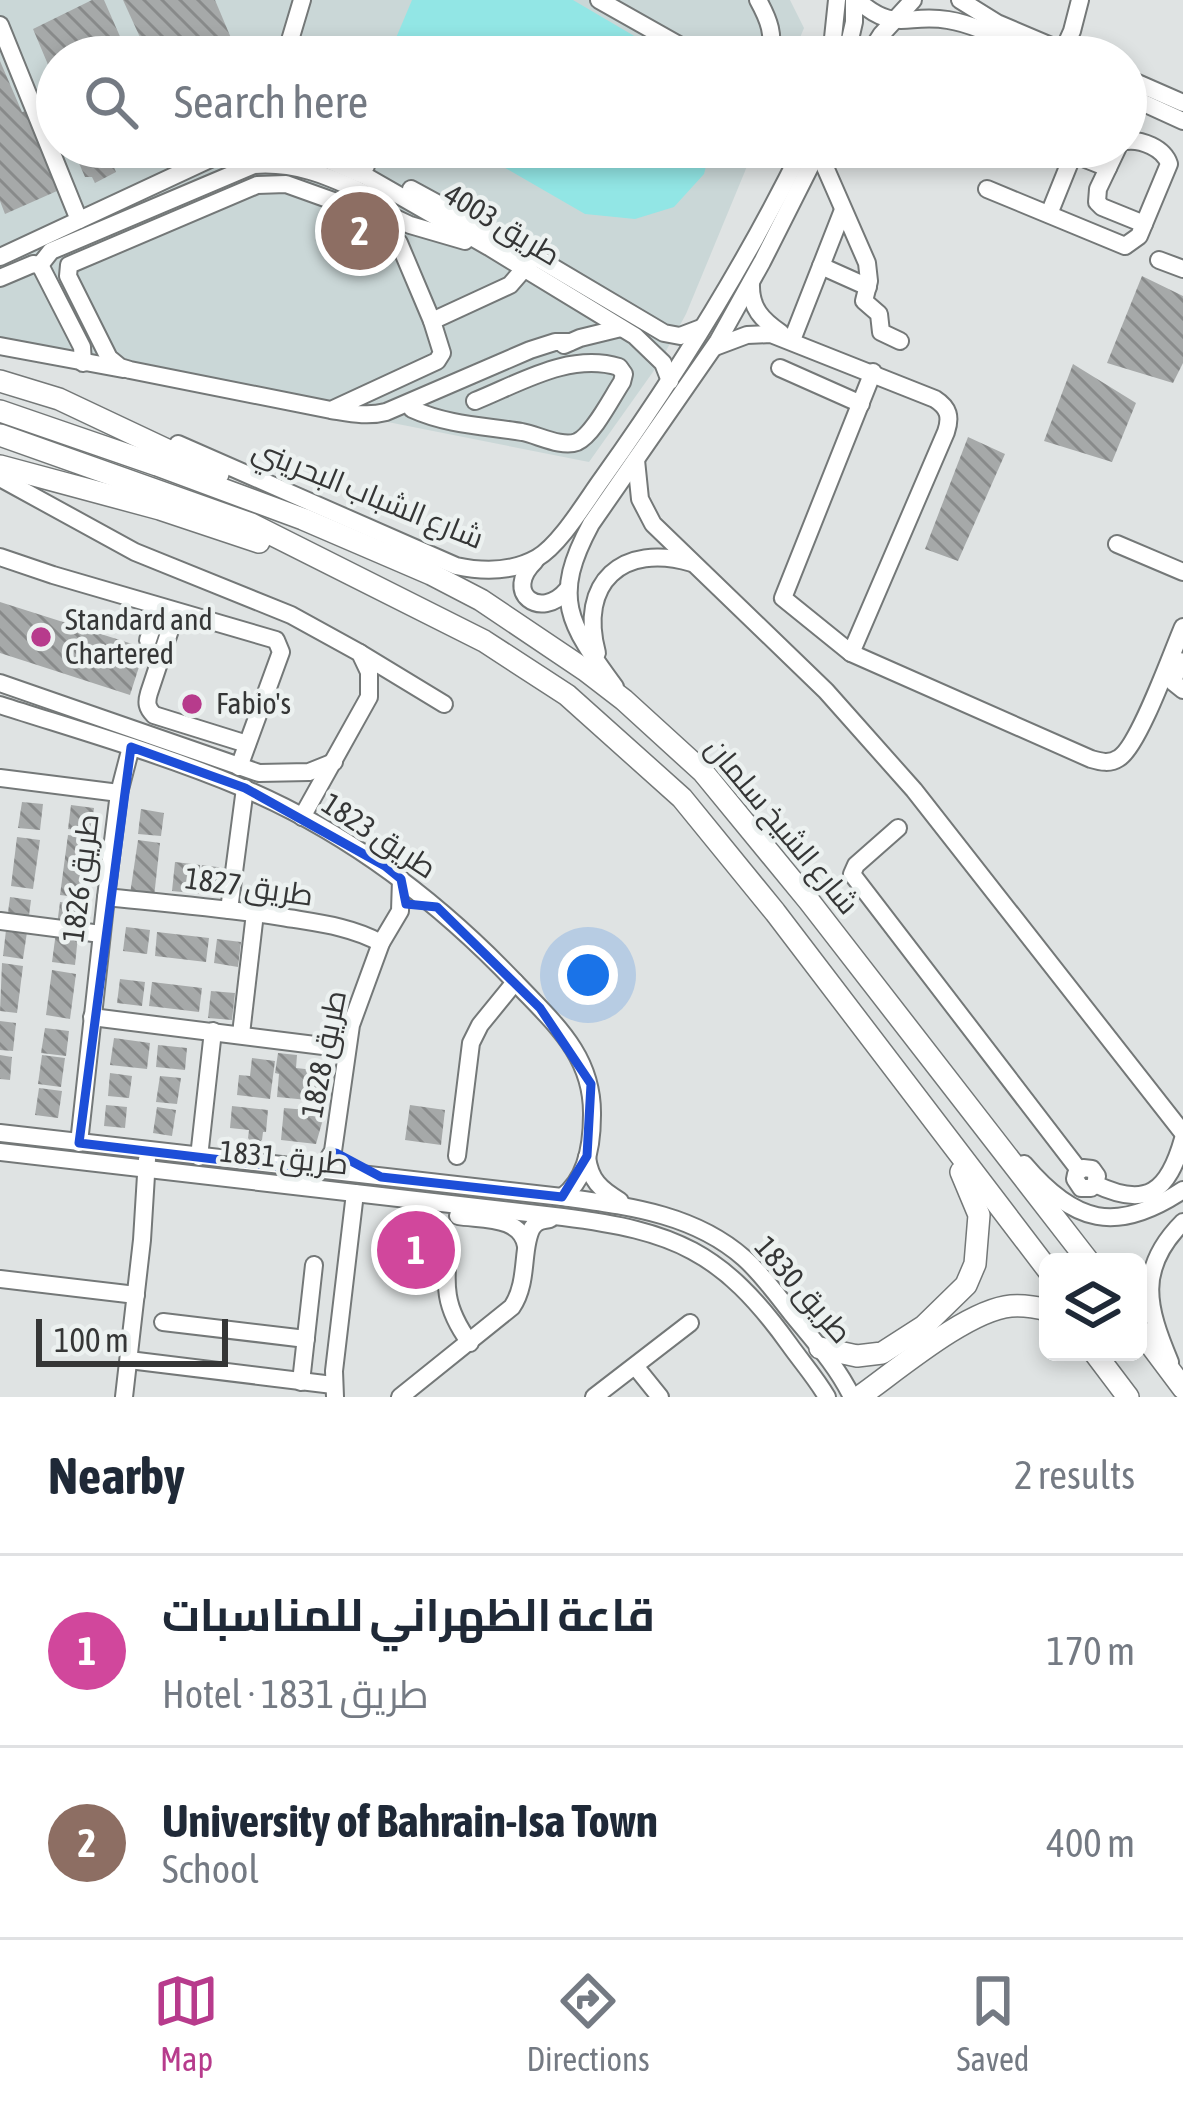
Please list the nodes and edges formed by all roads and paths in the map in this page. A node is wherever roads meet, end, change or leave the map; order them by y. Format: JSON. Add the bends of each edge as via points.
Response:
{"nodes":[{"id":1,"x":302,"y":0,"type":"edge"},
{"id":2,"x":599,"y":0,"type":"edge"},
{"id":3,"x":758,"y":0,"type":"edge"},
{"id":4,"x":837,"y":0,"type":"edge"},
{"id":5,"x":856,"y":0,"type":"edge"},
{"id":6,"x":913,"y":0,"type":"edge"},
{"id":7,"x":960,"y":0,"type":"edge"},
{"id":8,"x":1080,"y":0,"type":"edge"},
{"id":9,"x":893,"y":22,"type":"junction"},
{"id":10,"x":0,"y":26,"type":"edge"},
{"id":11,"x":291,"y":36,"type":"edge"},
{"id":12,"x":663,"y":36,"type":"edge"},
{"id":13,"x":772,"y":36,"type":"edge"},
{"id":14,"x":833,"y":36,"type":"edge"},
{"id":15,"x":851,"y":36,"type":"edge"},
{"id":16,"x":883,"y":36,"type":"edge"},
{"id":17,"x":994,"y":36,"type":"edge"},
{"id":18,"x":1028,"y":36,"type":"edge"},
{"id":19,"x":1072,"y":36,"type":"edge"},
{"id":20,"x":1147,"y":87,"type":"edge"},
{"id":21,"x":1183,"y":103,"type":"edge"},
{"id":22,"x":1147,"y":105,"type":"edge"},
{"id":23,"x":36,"y":114,"type":"edge"},
{"id":24,"x":1183,"y":121,"type":"edge"},
{"id":25,"x":1147,"y":145,"type":"edge"},
{"id":26,"x":58,"y":168,"type":"edge"},
{"id":27,"x":191,"y":168,"type":"edge"},
{"id":28,"x":247,"y":168,"type":"edge"},
{"id":29,"x":304,"y":168,"type":"edge"},
{"id":30,"x":351,"y":168,"type":"edge"},
{"id":31,"x":365,"y":168,"type":"edge"},
{"id":32,"x":795,"y":168,"type":"edge"},
{"id":33,"x":802,"y":168,"type":"edge"},
{"id":34,"x":821,"y":168,"type":"edge"},
{"id":35,"x":1068,"y":168,"type":"edge"},
{"id":36,"x":1108,"y":168,"type":"edge"},
{"id":37,"x":388,"y":182,"type":"junction"},
{"id":38,"x":987,"y":189,"type":"dead end"},
{"id":39,"x":362,"y":192,"type":"junction"},
{"id":40,"x":339,"y":203,"type":"junction"},
{"id":41,"x":843,"y":210,"type":"junction"},
{"id":42,"x":1049,"y":214,"type":"junction"},
{"id":43,"x":376,"y":219,"type":"junction"},
{"id":44,"x":79,"y":220,"type":"junction"},
{"id":45,"x":1144,"y":224,"type":"junction"},
{"id":46,"x":489,"y":247,"type":"junction"},
{"id":47,"x":0,"y":257,"type":"edge"},
{"id":48,"x":1159,"y":260,"type":"dead end"},
{"id":49,"x":529,"y":263,"type":"junction"},
{"id":50,"x":40,"y":265,"type":"junction"},
{"id":51,"x":821,"y":266,"type":"junction"},
{"id":52,"x":1183,"y":269,"type":"edge"},
{"id":53,"x":0,"y":278,"type":"edge"},
{"id":54,"x":751,"y":284,"type":"junction"},
{"id":55,"x":868,"y":287,"type":"junction"},
{"id":56,"x":432,"y":321,"type":"junction"},
{"id":57,"x":633,"y":328,"type":"junction"},
{"id":58,"x":701,"y":328,"type":"junction"},
{"id":59,"x":792,"y":340,"type":"junction"},
{"id":60,"x":900,"y":341,"type":"dead end"},
{"id":61,"x":570,"y":342,"type":"junction"},
{"id":62,"x":0,"y":346,"type":"edge"},
{"id":63,"x":713,"y":348,"type":"junction"},
{"id":64,"x":82,"y":362,"type":"junction"},
{"id":65,"x":780,"y":368,"type":"dead end"},
{"id":66,"x":124,"y":369,"type":"junction"},
{"id":67,"x":873,"y":372,"type":"junction"},
{"id":68,"x":0,"y":381,"type":"edge"},
{"id":69,"x":474,"y":381,"type":"junction"},
{"id":70,"x":670,"y":381,"type":"junction"},
{"id":71,"x":59,"y":399,"type":"junction"},
{"id":72,"x":475,"y":401,"type":"junction"},
{"id":73,"x":861,"y":404,"type":"junction"},
{"id":74,"x":408,"y":407,"type":"junction"},
{"id":75,"x":331,"y":410,"type":"junction"},
{"id":76,"x":0,"y":412,"type":"edge"},
{"id":77,"x":464,"y":424,"type":"junction"},
{"id":78,"x":0,"y":435,"type":"edge"},
{"id":79,"x":635,"y":460,"type":"junction"},
{"id":80,"x":0,"y":466,"type":"edge"},
{"id":81,"x":0,"y":478,"type":"edge"},
{"id":82,"x":303,"y":519,"type":"junction"},
{"id":83,"x":1117,"y":544,"type":"dead end"},
{"id":84,"x":0,"y":557,"type":"edge"},
{"id":85,"x":538,"y":557,"type":"junction"},
{"id":86,"x":698,"y":565,"type":"junction"},
{"id":87,"x":1183,"y":572,"type":"edge"},
{"id":88,"x":361,"y":580,"type":"junction"},
{"id":89,"x":567,"y":590,"type":"junction"},
{"id":90,"x":168,"y":609,"type":"junction"},
{"id":91,"x":1183,"y":627,"type":"edge"},
{"id":92,"x":148,"y":640,"type":"dead end"},
{"id":93,"x":359,"y":653,"type":"junction"},
{"id":94,"x":851,"y":653,"type":"junction"},
{"id":95,"x":1183,"y":653,"type":"edge"},
{"id":96,"x":600,"y":667,"type":"junction"},
{"id":97,"x":0,"y":683,"type":"edge"},
{"id":98,"x":1183,"y":690,"type":"edge"},
{"id":99,"x":625,"y":700,"type":"junction"},
{"id":100,"x":444,"y":704,"type":"dead end"},
{"id":101,"x":0,"y":705,"type":"edge"},
{"id":102,"x":247,"y":744,"type":"junction"},
{"id":103,"x":131,"y":747,"type":"junction"},
{"id":104,"x":334,"y":762,"type":"junction"},
{"id":105,"x":239,"y":767,"type":"junction"},
{"id":106,"x":0,"y":778,"type":"edge"},
{"id":107,"x":245,"y":788,"type":"junction"},
{"id":108,"x":119,"y":793,"type":"junction"},
{"id":109,"x":302,"y":817,"type":"junction"},
{"id":110,"x":898,"y":828,"type":"dead end"},
{"id":111,"x":401,"y":879,"type":"junction"},
{"id":112,"x":106,"y":897,"type":"junction"},
{"id":113,"x":436,"y":908,"type":"junction"},
{"id":114,"x":230,"y":910,"type":"junction"},
{"id":115,"x":255,"y":913,"type":"junction"},
{"id":116,"x":398,"y":917,"type":"junction"},
{"id":117,"x":0,"y":921,"type":"edge"},
{"id":118,"x":101,"y":934,"type":"junction"},
{"id":119,"x":381,"y":943,"type":"junction"},
{"id":120,"x":816,"y":966,"type":"junction"},
{"id":121,"x":515,"y":982,"type":"junction"},
{"id":122,"x":92,"y":1017,"type":"junction"},
{"id":123,"x":213,"y":1031,"type":"junction"},
{"id":124,"x":241,"y":1034,"type":"junction"},
{"id":125,"x":347,"y":1049,"type":"junction"},
{"id":126,"x":0,"y":1130,"type":"edge"},
{"id":127,"x":1183,"y":1136,"type":"edge"},
{"id":128,"x":336,"y":1138,"type":"junction"},
{"id":129,"x":994,"y":1138,"type":"junction"},
{"id":130,"x":79,"y":1143,"type":"junction"},
{"id":131,"x":0,"y":1152,"type":"edge"},
{"id":132,"x":457,"y":1156,"type":"dead end"},
{"id":133,"x":587,"y":1156,"type":"junction"},
{"id":134,"x":200,"y":1157,"type":"junction"},
{"id":135,"x":146,"y":1170,"type":"junction"},
{"id":136,"x":316,"y":1171,"type":"junction"},
{"id":137,"x":176,"y":1173,"type":"junction"},
{"id":138,"x":381,"y":1178,"type":"junction"},
{"id":139,"x":1183,"y":1190,"type":"edge"},
{"id":140,"x":355,"y":1193,"type":"junction"},
{"id":141,"x":413,"y":1200,"type":"junction"},
{"id":142,"x":628,"y":1206,"type":"junction"},
{"id":143,"x":562,"y":1207,"type":"junction"},
{"id":144,"x":145,"y":1210,"type":"junction"},
{"id":145,"x":1183,"y":1222,"type":"edge"},
{"id":146,"x":449,"y":1243,"type":"dead end"},
{"id":147,"x":1082,"y":1253,"type":"edge"},
{"id":148,"x":1039,"y":1258,"type":"edge"},
{"id":149,"x":314,"y":1265,"type":"dead end"},
{"id":150,"x":526,"y":1265,"type":"junction"},
{"id":151,"x":0,"y":1280,"type":"edge"},
{"id":152,"x":136,"y":1295,"type":"junction"},
{"id":153,"x":952,"y":1300,"type":"junction"},
{"id":154,"x":1039,"y":1308,"type":"edge"},
{"id":155,"x":163,"y":1322,"type":"dead end"},
{"id":156,"x":690,"y":1323,"type":"dead end"},
{"id":157,"x":306,"y":1339,"type":"junction"},
{"id":158,"x":1147,"y":1340,"type":"edge"},
{"id":159,"x":470,"y":1342,"type":"junction"},
{"id":160,"x":820,"y":1348,"type":"junction"},
{"id":161,"x":129,"y":1360,"type":"junction"},
{"id":162,"x":1101,"y":1361,"type":"edge"},
{"id":163,"x":1118,"y":1361,"type":"edge"},
{"id":164,"x":635,"y":1366,"type":"junction"},
{"id":165,"x":894,"y":1373,"type":"junction"},
{"id":166,"x":301,"y":1382,"type":"junction"},
{"id":167,"x":1182,"y":1386,"type":"edge"},
{"id":168,"x":334,"y":1391,"type":"edge"},
{"id":169,"x":845,"y":1396,"type":"edge"},
{"id":170,"x":124,"y":1397,"type":"edge"},
{"id":171,"x":400,"y":1397,"type":"edge"},
{"id":172,"x":594,"y":1397,"type":"edge"},
{"id":173,"x":660,"y":1397,"type":"edge"},
{"id":174,"x":882,"y":1397,"type":"edge"},
{"id":175,"x":1128,"y":1397,"type":"edge"},
{"id":176,"x":1145,"y":1397,"type":"edge"}],
"edges":[{"from":1,"to":11,"type":"street"},
{"from":2,"to":12,"type":"street"},
{"from":3,"to":13,"type":"street"},
{"from":4,"to":14,"type":"street"},
{"from":5,"to":9,"type":"street"},
{"from":5,"to":15,"type":"street"},
{"from":6,"to":9,"type":"street"},
{"from":7,"to":18,"type":"street"},
{"from":8,"to":19,"type":"street"},
{"from":9,"to":16,"type":"street"},
{"from":9,"to":17,"type":"street","via":[[949,20]]},
{"from":10,"to":23,"type":"street"},
{"from":20,"to":21,"type":"street"},
{"from":22,"to":24,"type":"street"},
{"from":25,"to":45,"type":"street","via":[[1169,164]]},
{"from":26,"to":44,"type":"street"},
{"from":27,"to":44,"type":"street"},
{"from":28,"to":50,"type":"street","via":[[51,250]]},
{"from":29,"to":39,"type":"street"},
{"from":30,"to":37,"type":"street","name":"طريق 4003"},
{"from":31,"to":37,"type":"street","name":"طريق 4003"},
{"from":32,"to":58,"type":"street"},
{"from":33,"to":54,"type":"street"},
{"from":34,"to":41,"type":"street"},
{"from":35,"to":42,"type":"street"},
{"from":36,"to":45,"type":"street","via":[[1097,202]]},
{"from":37,"to":39,"type":"street"},
{"from":37,"to":46,"type":"street","name":"طريق 4003"},
{"from":37,"to":49,"type":"street","name":"طريق 4003"},
{"from":38,"to":42,"type":"street"},
{"from":39,"to":40,"type":"street"},
{"from":40,"to":43,"type":"street"},
{"from":40,"to":66,"type":"street","via":[[286,184],[257,184],[72,262],[70,279],[109,358]]},
{"from":41,"to":51,"type":"street"},
{"from":41,"to":55,"type":"street","via":[[867,263]]},
{"from":42,"to":45,"type":"street","via":[[1125,246]]},
{"from":43,"to":46,"type":"street"},
{"from":43,"to":56,"type":"street","via":[[399,243]]},
{"from":44,"to":47,"type":"street"},
{"from":46,"to":49,"type":"street","name":"طريق 4003"},
{"from":48,"to":52,"type":"street"},
{"from":49,"to":56,"type":"street","via":[[498,293]]},
{"from":49,"to":57,"type":"street","name":"طريق 4003"},
{"from":50,"to":53,"type":"street"},
{"from":50,"to":64,"type":"street"},
{"from":51,"to":55,"type":"street"},
{"from":51,"to":59,"type":"street"},
{"from":54,"to":59,"type":"street","via":[[759,316]]},
{"from":54,"to":63,"type":"street"},
{"from":55,"to":60,"type":"street","via":[[864,302],[879,314],[879,328]]},
{"from":56,"to":75,"type":"street","via":[[439,359]]},
{"from":57,"to":58,"type":"street","name":"طريق 4003","via":[[687,335]]},
{"from":57,"to":61,"type":"street"},
{"from":57,"to":70,"type":"street","name":"طريق 4003"},
{"from":58,"to":70,"type":"street"},
{"from":59,"to":63,"type":"street","via":[[747,335]]},
{"from":59,"to":67,"type":"street"},
{"from":61,"to":69,"type":"street"},
{"from":61,"to":74,"type":"street","via":[[530,350]]},
{"from":62,"to":64,"type":"street"},
{"from":63,"to":79,"type":"street"},
{"from":64,"to":66,"type":"street"},
{"from":65,"to":73,"type":"street"},
{"from":66,"to":75,"type":"street"},
{"from":67,"to":73,"type":"street"},
{"from":67,"to":94,"type":"street","via":[[935,399],[950,421]]},
{"from":68,"to":71,"type":"main road"},
{"from":69,"to":72,"type":"street"},
{"from":69,"to":74,"type":"street"},
{"from":70,"to":85,"type":"street"},
{"from":71,"to":82,"type":"main road"},
{"from":71,"to":85,"type":"street","name":"شارع الشباب البحريني","via":[[118,417],[457,566],[496,571]]},
{"from":72,"to":77,"type":"street"},
{"from":72,"to":77,"type":"street","via":[[569,364],[610,364],[623,374],[576,442]]},
{"from":73,"to":94,"type":"street","via":[[783,598]]},
{"from":74,"to":75,"type":"street","via":[[373,416]]},
{"from":74,"to":77,"type":"street"},
{"from":76,"to":82,"type":"main road","name":"شارع الشيخ سلمان"},
{"from":78,"to":88,"type":"main road","name":"شارع الشيخ سلمان","via":[[251,524]]},
{"from":79,"to":86,"type":"street","via":[[645,512]]},
{"from":79,"to":89,"type":"street","via":[[578,548]]},
{"from":80,"to":88,"type":"main road","via":[[160,509]]},
{"from":81,"to":93,"type":"street","via":[[135,552],[291,615]]},
{"from":82,"to":99,"type":"main road","name":"شارع الشيخ سلمان","via":[[481,600]]},
{"from":83,"to":87,"type":"street"},
{"from":84,"to":90,"type":"street"},
{"from":85,"to":89,"type":"street","via":[[520,581],[530,599],[551,604]]},
{"from":86,"to":96,"type":"street","via":[[656,556],[606,578],[591,624]]},
{"from":86,"to":127,"type":"street","via":[[914,790]]},
{"from":88,"to":120,"type":"main road","name":"شارع الشيخ سلمان","via":[[484,641],[567,695],[682,798]]},
{"from":89,"to":96,"type":"street","via":[[574,624]]},
{"from":90,"to":92,"type":"street"},
{"from":90,"to":102,"type":"street","via":[[148,709]]},
{"from":90,"to":102,"type":"street","via":[[280,645]]},
{"from":91,"to":94,"type":"street","via":[[1128,749],[1106,763]]},
{"from":93,"to":100,"type":"street"},
{"from":93,"to":104,"type":"street","via":[[369,697]]},
{"from":95,"to":98,"type":"street","via":[[1173,677]]},
{"from":96,"to":99,"type":"street"},
{"from":97,"to":105,"type":"street"},
{"from":99,"to":129,"type":"main road","name":"شارع الشيخ سلمان","via":[[703,772]]},
{"from":101,"to":103,"type":"street","name":"طريق 1823"},
{"from":102,"to":105,"type":"street"},
{"from":103,"to":107,"type":"street","name":"طريق 1823"},
{"from":103,"to":108,"type":"street","name":"طريق 1826"},
{"from":104,"to":105,"type":"street","via":[[282,774]]},
{"from":104,"to":109,"type":"street"},
{"from":106,"to":108,"type":"street"},
{"from":107,"to":109,"type":"street","name":"طريق 1823"},
{"from":107,"to":114,"type":"street"},
{"from":108,"to":112,"type":"street","name":"طريق 1826"},
{"from":109,"to":111,"type":"street","name":"طريق 1823"},
{"from":110,"to":127,"type":"street","via":[[852,874],[1079,1170],[1092,1168],[1095,1184],[1130,1197],[1149,1193],[1173,1168]]},
{"from":111,"to":113,"type":"street","name":"طريق 1823"},
{"from":111,"to":116,"type":"street","name":"طريق 1828"},
{"from":112,"to":114,"type":"street","name":"طريق 1827"},
{"from":112,"to":118,"type":"street","name":"طريق 1826"},
{"from":113,"to":116,"type":"street","via":[[414,906]]},
{"from":113,"to":121,"type":"street","name":"طريق 1823"},
{"from":114,"to":115,"type":"street","name":"طريق 1827"},
{"from":115,"to":119,"type":"street","name":"طريق 1827","via":[[361,932]]},
{"from":115,"to":124,"type":"street"},
{"from":116,"to":119,"type":"street","name":"طريق 1828"},
{"from":117,"to":118,"type":"street"},
{"from":118,"to":122,"type":"street","name":"طريق 1826"},
{"from":119,"to":125,"type":"street","name":"طريق 1828"},
{"from":120,"to":148,"type":"main road","name":"شارع الشيخ سلمان"},
{"from":120,"to":153,"type":"main road","via":[[973,1195],[975,1264]]},
{"from":121,"to":132,"type":"street","via":[[471,1043]]},
{"from":121,"to":133,"type":"street","name":"طريق 1823","via":[[586,1070]]},
{"from":122,"to":123,"type":"street"},
{"from":122,"to":130,"type":"street","name":"طريق 1826"},
{"from":123,"to":124,"type":"street"},
{"from":123,"to":134,"type":"street"},
{"from":124,"to":125,"type":"street"},
{"from":125,"to":128,"type":"street","name":"طريق 1828"},
{"from":126,"to":130,"type":"street","name":"طريق 1831"},
{"from":128,"to":136,"type":"street","name":"طريق 1828"},
{"from":128,"to":138,"type":"street","name":"طريق 1828","via":[[346,1157]]},
{"from":129,"to":139,"type":"street","via":[[1078,1211],[1131,1216]]},
{"from":129,"to":147,"type":"main road","name":"شارع الشيخ سلمان"},
{"from":130,"to":135,"type":"street","name":"طريق 1831"},
{"from":131,"to":135,"type":"street","via":[[132,1179]]},
{"from":133,"to":142,"type":"street","via":[[596,1184]]},
{"from":133,"to":143,"type":"street","name":"طريق 1823"},
{"from":134,"to":135,"type":"street","name":"طريق 1831"},
{"from":134,"to":136,"type":"street","name":"طريق 1831"},
{"from":135,"to":137,"type":"street","name":"طريق 1831"},
{"from":135,"to":144,"type":"street"},
{"from":136,"to":138,"type":"street","name":"طريق 1831"},
{"from":137,"to":140,"type":"street","name":"طريق 1831"},
{"from":137,"to":144,"type":"street","via":[[157,1184]]},
{"from":138,"to":143,"type":"street","name":"طريق 1831"},
{"from":140,"to":141,"type":"street","name":"طريق 1831"},
{"from":140,"to":168,"type":"street"},
{"from":141,"to":143,"type":"street","name":"طريق 1831"},
{"from":141,"to":150,"type":"street","via":[[436,1213],[512,1224],[526,1242]]},
{"from":142,"to":143,"type":"street","name":"طريق 1830"},
{"from":142,"to":160,"type":"street","name":"طريق 1830","via":[[688,1223],[743,1257]]},
{"from":143,"to":150,"type":"street","name":"طريق 1823","via":[[534,1226]]},
{"from":143,"to":169,"type":"street","name":"طريق 1830","via":[[656,1235],[724,1270]]},
{"from":144,"to":152,"type":"street"},
{"from":145,"to":167,"type":"street","via":[[1163,1246],[1150,1296]]},
{"from":146,"to":159,"type":"street","via":[[448,1301]]},
{"from":149,"to":157,"type":"street"},
{"from":150,"to":159,"type":"street","via":[[516,1302]]},
{"from":151,"to":152,"type":"street"},
{"from":152,"to":161,"type":"street"},
{"from":153,"to":160,"type":"main road","via":[[882,1353]]},
{"from":153,"to":169,"type":"main road"},
{"from":154,"to":165,"type":"main road","via":[[996,1309]]},
{"from":155,"to":157,"type":"street"},
{"from":156,"to":164,"type":"street"},
{"from":157,"to":166,"type":"street"},
{"from":158,"to":167,"type":"main road"},
{"from":159,"to":171,"type":"street"},
{"from":160,"to":169,"type":"street","name":"طريق 1830"},
{"from":161,"to":166,"type":"street"},
{"from":161,"to":170,"type":"street"},
{"from":162,"to":175,"type":"main road"},
{"from":163,"to":176,"type":"main road"},
{"from":164,"to":172,"type":"street"},
{"from":164,"to":173,"type":"street"},
{"from":165,"to":169,"type":"main road"},
{"from":165,"to":174,"type":"main road"},
{"from":166,"to":168,"type":"street"}]}
